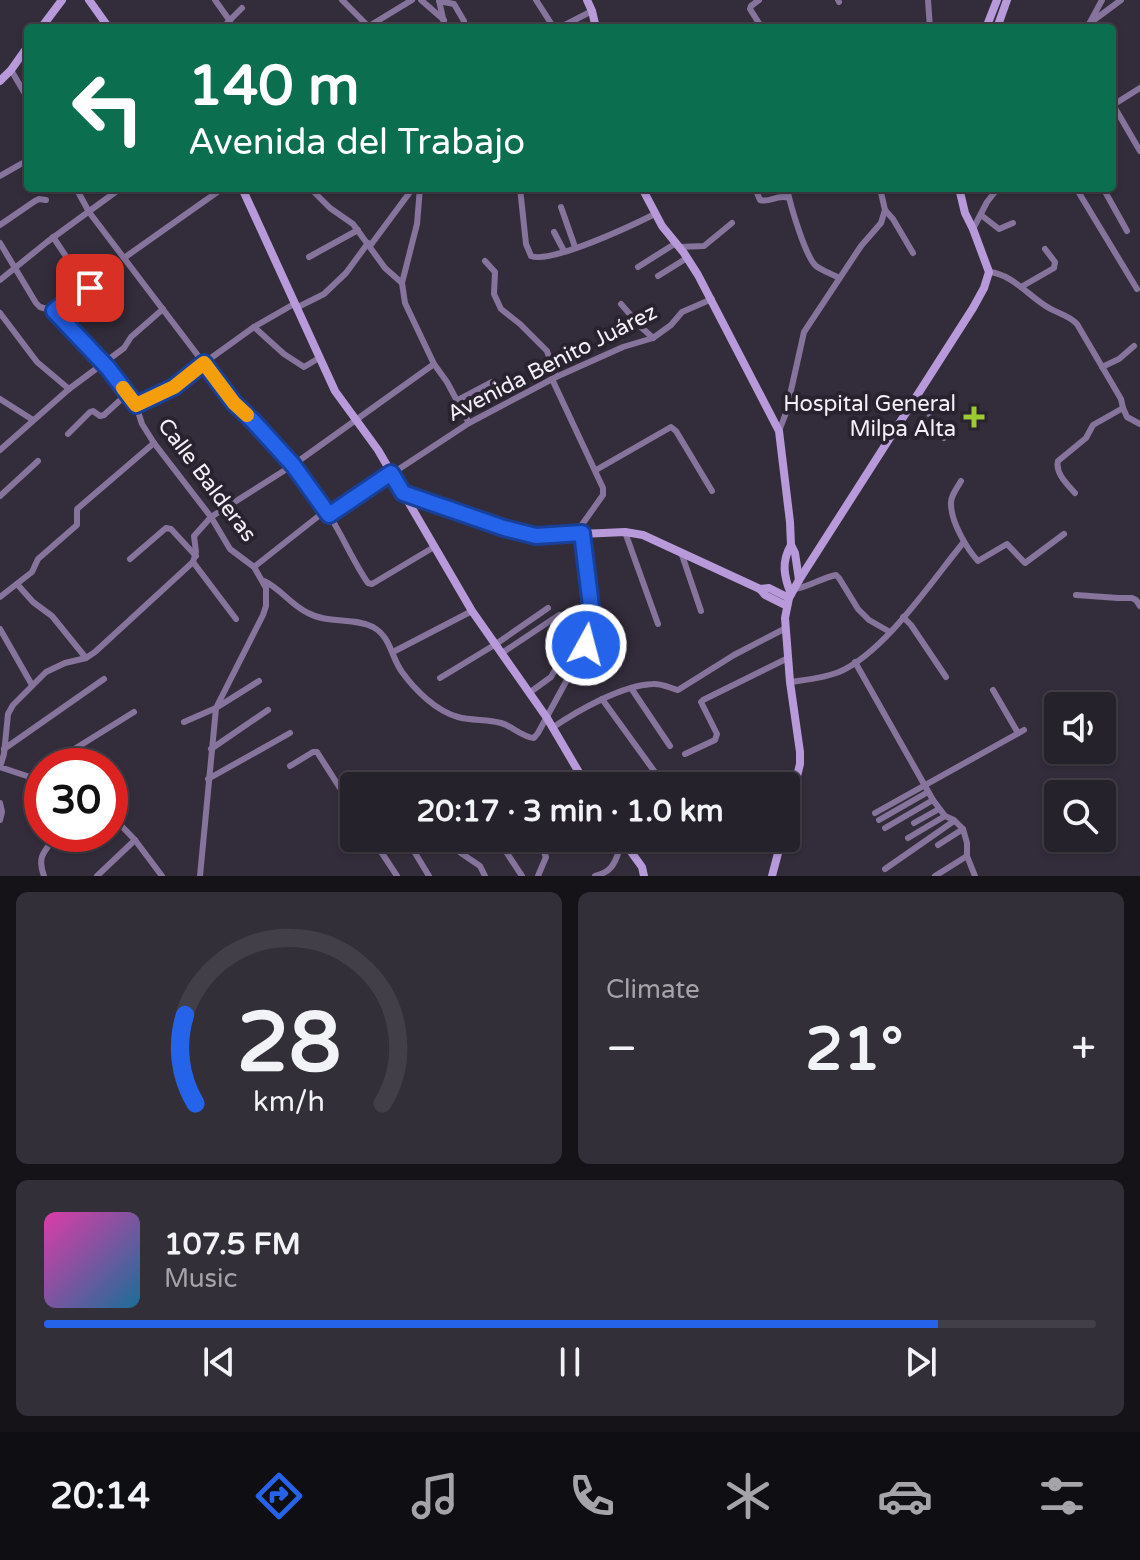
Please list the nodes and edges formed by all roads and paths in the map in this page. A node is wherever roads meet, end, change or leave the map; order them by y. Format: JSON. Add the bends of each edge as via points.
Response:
{"nodes":[{"id":1,"x":62,"y":0,"type":"edge"},
{"id":2,"x":89,"y":0,"type":"edge"},
{"id":3,"x":215,"y":0,"type":"edge"},
{"id":4,"x":342,"y":0,"type":"edge"},
{"id":5,"x":412,"y":0,"type":"edge"},
{"id":6,"x":421,"y":0,"type":"edge"},
{"id":7,"x":536,"y":0,"type":"edge"},
{"id":8,"x":587,"y":0,"type":"edge"},
{"id":9,"x":759,"y":0,"type":"edge"},
{"id":10,"x":928,"y":0,"type":"edge"},
{"id":11,"x":997,"y":0,"type":"edge"},
{"id":12,"x":1015,"y":0,"type":"edge"},
{"id":13,"x":1102,"y":0,"type":"edge"},
{"id":14,"x":1121,"y":0,"type":"edge"},
{"id":15,"x":439,"y":1,"type":"edge"},
{"id":16,"x":1006,"y":3,"type":"edge"},
{"id":17,"x":242,"y":8,"type":"dead end"},
{"id":18,"x":592,"y":11,"type":"junction"},
{"id":19,"x":230,"y":21,"type":"junction"},
{"id":20,"x":464,"y":21,"type":"dead end"},
{"id":21,"x":44,"y":24,"type":"edge"},
{"id":22,"x":106,"y":24,"type":"edge"},
{"id":23,"x":227,"y":24,"type":"edge"},
{"id":24,"x":367,"y":24,"type":"edge"},
{"id":25,"x":372,"y":24,"type":"edge"},
{"id":26,"x":445,"y":24,"type":"edge"},
{"id":27,"x":553,"y":24,"type":"edge"},
{"id":28,"x":562,"y":24,"type":"edge"},
{"id":29,"x":595,"y":24,"type":"edge"},
{"id":30,"x":759,"y":24,"type":"edge"},
{"id":31,"x":930,"y":24,"type":"edge"},
{"id":32,"x":988,"y":24,"type":"edge"},
{"id":33,"x":998,"y":24,"type":"edge"},
{"id":34,"x":1090,"y":24,"type":"edge"},
{"id":35,"x":1090,"y":24,"type":"edge"},
{"id":36,"x":24,"y":52,"type":"edge"},
{"id":37,"x":11,"y":70,"type":"junction"},
{"id":38,"x":0,"y":81,"type":"edge"},
{"id":39,"x":24,"y":87,"type":"edge"},
{"id":40,"x":1140,"y":88,"type":"edge"},
{"id":41,"x":1116,"y":102,"type":"edge"},
{"id":42,"x":1116,"y":111,"type":"edge"},
{"id":43,"x":1140,"y":151,"type":"edge"},
{"id":44,"x":24,"y":162,"type":"edge"},
{"id":45,"x":0,"y":176,"type":"edge"},
{"id":46,"x":78,"y":192,"type":"edge"},
{"id":47,"x":116,"y":192,"type":"edge"},
{"id":48,"x":217,"y":192,"type":"edge"},
{"id":49,"x":244,"y":192,"type":"edge"},
{"id":50,"x":314,"y":192,"type":"edge"},
{"id":51,"x":410,"y":192,"type":"edge"},
{"id":52,"x":420,"y":192,"type":"edge"},
{"id":53,"x":520,"y":192,"type":"edge"},
{"id":54,"x":644,"y":192,"type":"edge"},
{"id":55,"x":757,"y":192,"type":"edge"},
{"id":56,"x":788,"y":192,"type":"edge"},
{"id":57,"x":881,"y":192,"type":"edge"},
{"id":58,"x":960,"y":192,"type":"edge"},
{"id":59,"x":995,"y":192,"type":"edge"},
{"id":60,"x":1078,"y":192,"type":"edge"},
{"id":61,"x":1105,"y":192,"type":"edge"},
{"id":62,"x":789,"y":198,"type":"junction"},
{"id":63,"x":46,"y":200,"type":"dead end"},
{"id":64,"x":561,"y":207,"type":"dead end"},
{"id":65,"x":885,"y":210,"type":"junction"},
{"id":66,"x":89,"y":212,"type":"junction"},
{"id":67,"x":655,"y":214,"type":"junction"},
{"id":68,"x":981,"y":215,"type":"junction"},
{"id":69,"x":732,"y":223,"type":"dead end"},
{"id":70,"x":1013,"y":223,"type":"dead end"},
{"id":71,"x":0,"y":225,"type":"edge"},
{"id":72,"x":973,"y":229,"type":"junction"},
{"id":73,"x":358,"y":230,"type":"junction"},
{"id":74,"x":1127,"y":231,"type":"dead end"},
{"id":75,"x":554,"y":232,"type":"dead end"},
{"id":76,"x":53,"y":237,"type":"junction"},
{"id":77,"x":0,"y":243,"type":"edge"},
{"id":78,"x":369,"y":245,"type":"junction"},
{"id":79,"x":678,"y":245,"type":"junction"},
{"id":80,"x":575,"y":247,"type":"junction"},
{"id":81,"x":1045,"y":249,"type":"dead end"},
{"id":82,"x":564,"y":251,"type":"junction"},
{"id":83,"x":913,"y":253,"type":"dead end"},
{"id":84,"x":309,"y":257,"type":"dead end"},
{"id":85,"x":124,"y":258,"type":"junction"},
{"id":86,"x":687,"y":258,"type":"junction"},
{"id":87,"x":485,"y":261,"type":"dead end"},
{"id":88,"x":15,"y":267,"type":"junction"},
{"id":89,"x":638,"y":267,"type":"dead end"},
{"id":90,"x":989,"y":272,"type":"junction"},
{"id":91,"x":658,"y":276,"type":"dead end"},
{"id":92,"x":839,"y":278,"type":"junction"},
{"id":93,"x":0,"y":280,"type":"edge"},
{"id":94,"x":402,"y":283,"type":"junction"},
{"id":95,"x":86,"y":286,"type":"junction"},
{"id":96,"x":1021,"y":287,"type":"junction"},
{"id":97,"x":1137,"y":289,"type":"dead end"},
{"id":98,"x":712,"y":299,"type":"junction"},
{"id":99,"x":621,"y":304,"type":"dead end"},
{"id":100,"x":295,"y":306,"type":"junction"},
{"id":101,"x":106,"y":307,"type":"dead end"},
{"id":102,"x":163,"y":309,"type":"junction"},
{"id":103,"x":54,"y":311,"type":"junction"},
{"id":104,"x":0,"y":313,"type":"edge"},
{"id":105,"x":254,"y":327,"type":"junction"},
{"id":106,"x":653,"y":338,"type":"junction"},
{"id":107,"x":1134,"y":346,"type":"dead end"},
{"id":108,"x":319,"y":358,"type":"junction"},
{"id":109,"x":204,"y":363,"type":"junction"},
{"id":110,"x":103,"y":364,"type":"junction"},
{"id":111,"x":434,"y":364,"type":"junction"},
{"id":112,"x":1102,"y":367,"type":"junction"},
{"id":113,"x":554,"y":378,"type":"junction"},
{"id":114,"x":492,"y":382,"type":"dead end"},
{"id":115,"x":69,"y":389,"type":"junction"},
{"id":116,"x":128,"y":393,"type":"junction"},
{"id":117,"x":917,"y":394,"type":"junction"},
{"id":118,"x":0,"y":399,"type":"edge"},
{"id":119,"x":458,"y":400,"type":"junction"},
{"id":120,"x":136,"y":405,"type":"junction"},
{"id":121,"x":1123,"y":408,"type":"junction"},
{"id":122,"x":356,"y":419,"type":"junction"},
{"id":123,"x":33,"y":420,"type":"junction"},
{"id":124,"x":469,"y":423,"type":"junction"},
{"id":125,"x":1140,"y":424,"type":"edge"},
{"id":126,"x":779,"y":431,"type":"junction"},
{"id":127,"x":68,"y":434,"type":"dead end"},
{"id":128,"x":944,"y":438,"type":"dead end"},
{"id":129,"x":154,"y":443,"type":"junction"},
{"id":130,"x":0,"y":450,"type":"edge"},
{"id":131,"x":38,"y":461,"type":"dead end"},
{"id":132,"x":293,"y":465,"type":"junction"},
{"id":133,"x":596,"y":470,"type":"junction"},
{"id":134,"x":391,"y":473,"type":"junction"},
{"id":135,"x":961,"y":481,"type":"dead end"},
{"id":136,"x":712,"y":491,"type":"dead end"},
{"id":137,"x":403,"y":493,"type":"junction"},
{"id":138,"x":1075,"y":493,"type":"dead end"},
{"id":139,"x":0,"y":496,"type":"edge"},
{"id":140,"x":327,"y":513,"type":"junction"},
{"id":141,"x":211,"y":517,"type":"junction"},
{"id":142,"x":625,"y":532,"type":"junction"},
{"id":143,"x":582,"y":533,"type":"junction"},
{"id":144,"x":1064,"y":534,"type":"dead end"},
{"id":145,"x":963,"y":543,"type":"junction"},
{"id":146,"x":791,"y":545,"type":"junction"},
{"id":147,"x":434,"y":547,"type":"junction"},
{"id":148,"x":681,"y":552,"type":"junction"},
{"id":149,"x":130,"y":559,"type":"dead end"},
{"id":150,"x":195,"y":559,"type":"junction"},
{"id":151,"x":254,"y":567,"type":"junction"},
{"id":152,"x":264,"y":581,"type":"junction"},
{"id":153,"x":17,"y":584,"type":"junction"},
{"id":154,"x":792,"y":594,"type":"junction"},
{"id":155,"x":1076,"y":595,"type":"dead end"},
{"id":156,"x":0,"y":597,"type":"edge"},
{"id":157,"x":1140,"y":606,"type":"edge"},
{"id":158,"x":548,"y":608,"type":"dead end"},
{"id":159,"x":472,"y":611,"type":"junction"},
{"id":160,"x":701,"y":611,"type":"dead end"},
{"id":161,"x":559,"y":615,"type":"dead end"},
{"id":162,"x":903,"y":617,"type":"junction"},
{"id":163,"x":236,"y":619,"type":"dead end"},
{"id":164,"x":658,"y":624,"type":"dead end"},
{"id":165,"x":786,"y":628,"type":"junction"},
{"id":166,"x":0,"y":629,"type":"edge"},
{"id":167,"x":890,"y":632,"type":"junction"},
{"id":168,"x":496,"y":644,"type":"junction"},
{"id":169,"x":393,"y":652,"type":"junction"},
{"id":170,"x":502,"y":653,"type":"junction"},
{"id":171,"x":86,"y":658,"type":"junction"},
{"id":172,"x":788,"y":658,"type":"junction"},
{"id":173,"x":560,"y":661,"type":"dead end"},
{"id":174,"x":855,"y":662,"type":"junction"},
{"id":175,"x":946,"y":677,"type":"dead end"},
{"id":176,"x":440,"y":678,"type":"dead end"},
{"id":177,"x":104,"y":679,"type":"dead end"},
{"id":178,"x":259,"y":681,"type":"dead end"},
{"id":179,"x":790,"y":682,"type":"junction"},
{"id":180,"x":32,"y":685,"type":"junction"},
{"id":181,"x":631,"y":688,"type":"junction"},
{"id":182,"x":993,"y":690,"type":"dead end"},
{"id":183,"x":529,"y":693,"type":"junction"},
{"id":184,"x":602,"y":699,"type":"junction"},
{"id":185,"x":216,"y":708,"type":"junction"},
{"id":186,"x":268,"y":710,"type":"dead end"},
{"id":187,"x":134,"y":712,"type":"dead end"},
{"id":188,"x":547,"y":718,"type":"junction"},
{"id":189,"x":184,"y":722,"type":"dead end"},
{"id":190,"x":552,"y":728,"type":"junction"},
{"id":191,"x":3,"y":733,"type":"edge"},
{"id":192,"x":290,"y":733,"type":"dead end"},
{"id":193,"x":670,"y":746,"type":"dead end"},
{"id":194,"x":76,"y":748,"type":"edge"},
{"id":195,"x":4,"y":749,"type":"junction"},
{"id":196,"x":211,"y":749,"type":"junction"},
{"id":197,"x":685,"y":754,"type":"dead end"},
{"id":198,"x":290,"y":766,"type":"dead end"},
{"id":199,"x":0,"y":767,"type":"edge"},
{"id":200,"x":579,"y":772,"type":"edge"},
{"id":201,"x":655,"y":772,"type":"edge"},
{"id":202,"x":798,"y":772,"type":"edge"},
{"id":203,"x":24,"y":774,"type":"edge"},
{"id":204,"x":208,"y":779,"type":"junction"},
{"id":205,"x":924,"y":784,"type":"junction"},
{"id":206,"x":340,"y":788,"type":"edge"},
{"id":207,"x":928,"y":792,"type":"junction"},
{"id":208,"x":933,"y":800,"type":"junction"},
{"id":209,"x":0,"y":803,"type":"edge"},
{"id":210,"x":939,"y":809,"type":"junction"},
{"id":211,"x":945,"y":816,"type":"junction"},
{"id":212,"x":0,"y":820,"type":"edge"},
{"id":213,"x":954,"y":820,"type":"junction"},
{"id":214,"x":914,"y":823,"type":"dead end"},
{"id":215,"x":885,"y":828,"type":"dead end"},
{"id":216,"x":963,"y":829,"type":"junction"},
{"id":217,"x":128,"y":833,"type":"edge"},
{"id":218,"x":908,"y":838,"type":"dead end"},
{"id":219,"x":135,"y":840,"type":"junction"},
{"id":220,"x":938,"y":845,"type":"dead end"},
{"id":221,"x":45,"y":852,"type":"edge"},
{"id":222,"x":381,"y":852,"type":"edge"},
{"id":223,"x":414,"y":852,"type":"edge"},
{"id":224,"x":459,"y":852,"type":"edge"},
{"id":225,"x":506,"y":852,"type":"edge"},
{"id":226,"x":544,"y":852,"type":"edge"},
{"id":227,"x":617,"y":852,"type":"edge"},
{"id":228,"x":631,"y":852,"type":"edge"},
{"id":229,"x":778,"y":852,"type":"edge"},
{"id":230,"x":967,"y":856,"type":"junction"},
{"id":231,"x":885,"y":869,"type":"dead end"},
{"id":232,"x":44,"y":876,"type":"edge"},
{"id":233,"x":97,"y":876,"type":"edge"},
{"id":234,"x":162,"y":876,"type":"edge"},
{"id":235,"x":200,"y":876,"type":"edge"},
{"id":236,"x":397,"y":876,"type":"edge"},
{"id":237,"x":429,"y":876,"type":"edge"},
{"id":238,"x":485,"y":876,"type":"edge"},
{"id":239,"x":522,"y":876,"type":"edge"},
{"id":240,"x":538,"y":876,"type":"edge"},
{"id":241,"x":595,"y":876,"type":"edge"},
{"id":242,"x":644,"y":876,"type":"edge"},
{"id":243,"x":772,"y":876,"type":"edge"},
{"id":244,"x":935,"y":876,"type":"edge"},
{"id":245,"x":975,"y":876,"type":"edge"}],
"edges":[{"from":1,"to":21,"type":"street"},
{"from":2,"to":22,"type":"street"},
{"from":3,"to":19,"type":"street"},
{"from":4,"to":24,"type":"street"},
{"from":5,"to":25,"type":"street"},
{"from":6,"to":26,"type":"street"},
{"from":7,"to":27,"type":"street"},
{"from":8,"to":18,"type":"street"},
{"from":9,"to":30,"type":"street","via":[[750,9]]},
{"from":10,"to":31,"type":"street"},
{"from":11,"to":32,"type":"street"},
{"from":12,"to":16,"type":"street"},
{"from":13,"to":34,"type":"street"},
{"from":14,"to":35,"type":"street"},
{"from":15,"to":20,"type":"street","via":[[454,4]]},
{"from":15,"to":26,"type":"street"},
{"from":16,"to":33,"type":"street"},
{"from":17,"to":19,"type":"street"},
{"from":18,"to":28,"type":"street"},
{"from":18,"to":29,"type":"street"},
{"from":19,"to":23,"type":"street"},
{"from":36,"to":37,"type":"street"},
{"from":37,"to":38,"type":"street"},
{"from":37,"to":39,"type":"street"},
{"from":40,"to":41,"type":"street"},
{"from":42,"to":43,"type":"street"},
{"from":44,"to":45,"type":"street"},
{"from":46,"to":66,"type":"street"},
{"from":47,"to":66,"type":"street"},
{"from":48,"to":85,"type":"street"},
{"from":49,"to":100,"type":"street"},
{"from":50,"to":73,"type":"street"},
{"from":51,"to":78,"type":"street"},
{"from":52,"to":94,"type":"street"},
{"from":53,"to":82,"type":"street","via":[[531,256]]},
{"from":54,"to":67,"type":"street"},
{"from":55,"to":62,"type":"street","via":[[764,202]]},
{"from":56,"to":62,"type":"street"},
{"from":57,"to":65,"type":"street"},
{"from":58,"to":72,"type":"street"},
{"from":59,"to":68,"type":"street"},
{"from":60,"to":97,"type":"street"},
{"from":61,"to":74,"type":"street"},
{"from":62,"to":92,"type":"street","via":[[812,261]]},
{"from":63,"to":71,"type":"street","via":[[35,201]]},
{"from":64,"to":80,"type":"street"},
{"from":65,"to":83,"type":"street"},
{"from":65,"to":92,"type":"street"},
{"from":66,"to":76,"type":"street"},
{"from":66,"to":85,"type":"street"},
{"from":67,"to":79,"type":"street"},
{"from":67,"to":80,"type":"street"},
{"from":68,"to":70,"type":"street","via":[[999,229]]},
{"from":68,"to":72,"type":"street"},
{"from":69,"to":79,"type":"street","via":[[704,246]]},
{"from":72,"to":90,"type":"street"},
{"from":73,"to":78,"type":"street"},
{"from":73,"to":84,"type":"street"},
{"from":75,"to":82,"type":"street"},
{"from":76,"to":88,"type":"street"},
{"from":76,"to":95,"type":"street"},
{"from":77,"to":88,"type":"street","name":"Calle Balderas"},
{"from":78,"to":94,"type":"street"},
{"from":78,"to":100,"type":"street","via":[[324,294]]},
{"from":79,"to":86,"type":"street"},
{"from":79,"to":89,"type":"street"},
{"from":80,"to":82,"type":"street"},
{"from":81,"to":96,"type":"street","via":[[1054,268]]},
{"from":85,"to":102,"type":"street"},
{"from":86,"to":91,"type":"street"},
{"from":86,"to":98,"type":"street"},
{"from":87,"to":113,"type":"street","via":[[495,272],[494,294],[501,309],[547,351]]},
{"from":88,"to":93,"type":"street"},
{"from":88,"to":103,"type":"street","name":"Calle Balderas","via":[[36,303]]},
{"from":90,"to":96,"type":"street"},
{"from":90,"to":117,"type":"street","via":[[973,308]]},
{"from":92,"to":126,"type":"street","via":[[804,332]]},
{"from":94,"to":111,"type":"street","via":[[405,303]]},
{"from":95,"to":101,"type":"street"},
{"from":95,"to":103,"type":"street"},
{"from":96,"to":112,"type":"street","via":[[1072,318]]},
{"from":98,"to":106,"type":"street","name":"Avenida Benito Juárez","via":[[682,312]]},
{"from":98,"to":126,"type":"street"},
{"from":99,"to":106,"type":"street"},
{"from":100,"to":105,"type":"street"},
{"from":100,"to":108,"type":"street"},
{"from":102,"to":109,"type":"street"},
{"from":102,"to":110,"type":"street"},
{"from":103,"to":110,"type":"street","name":"Calle Balderas"},
{"from":104,"to":115,"type":"street","via":[[37,362]]},
{"from":105,"to":108,"type":"street","via":[[304,367]]},
{"from":105,"to":109,"type":"street"},
{"from":106,"to":113,"type":"street","name":"Avenida Benito Juárez"},
{"from":107,"to":112,"type":"street"},
{"from":108,"to":122,"type":"street"},
{"from":109,"to":120,"type":"street","via":[[174,387]]},
{"from":109,"to":132,"type":"street"},
{"from":110,"to":115,"type":"street"},
{"from":110,"to":116,"type":"street","name":"Calle Balderas"},
{"from":111,"to":119,"type":"street"},
{"from":111,"to":122,"type":"street"},
{"from":112,"to":121,"type":"street"},
{"from":113,"to":124,"type":"street","name":"Avenida Benito Juárez"},
{"from":113,"to":133,"type":"street"},
{"from":114,"to":119,"type":"street"},
{"from":115,"to":123,"type":"street"},
{"from":116,"to":120,"type":"street","name":"Calle Balderas"},
{"from":116,"to":127,"type":"street","via":[[104,415],[90,412]]},
{"from":117,"to":128,"type":"street"},
{"from":117,"to":154,"type":"street"},
{"from":118,"to":123,"type":"street"},
{"from":119,"to":124,"type":"street"},
{"from":120,"to":129,"type":"street","name":"Calle Balderas"},
{"from":121,"to":125,"type":"street"},
{"from":121,"to":138,"type":"street","via":[[1093,425],[1086,438],[1058,461],[1059,473]]},
{"from":122,"to":132,"type":"street"},
{"from":122,"to":134,"type":"street"},
{"from":123,"to":130,"type":"street"},
{"from":124,"to":134,"type":"street","name":"Avenida Benito Juárez"},
{"from":126,"to":146,"type":"street"},
{"from":129,"to":141,"type":"street","name":"Calle Balderas"},
{"from":129,"to":153,"type":"street","via":[[77,509],[77,525]]},
{"from":131,"to":139,"type":"street"},
{"from":132,"to":140,"type":"street"},
{"from":132,"to":141,"type":"street"},
{"from":133,"to":136,"type":"street","via":[[671,427]]},
{"from":133,"to":143,"type":"street","via":[[603,495],[582,523]]},
{"from":134,"to":137,"type":"street"},
{"from":134,"to":140,"type":"street","name":"Avenida Benito Juárez"},
{"from":135,"to":145,"type":"street","via":[[950,501]]},
{"from":137,"to":143,"type":"street","via":[[536,536]]},
{"from":137,"to":147,"type":"street"},
{"from":140,"to":147,"type":"street","via":[[372,584]]},
{"from":140,"to":151,"type":"street","name":"Avenida Benito Juárez"},
{"from":141,"to":150,"type":"street","via":[[194,536]]},
{"from":141,"to":151,"type":"street","name":"Calle Balderas","via":[[230,549]]},
{"from":142,"to":143,"type":"street"},
{"from":142,"to":148,"type":"street"},
{"from":142,"to":164,"type":"street"},
{"from":143,"to":188,"type":"street","via":[[591,606],[586,645]]},
{"from":144,"to":145,"type":"street","via":[[1025,563],[1007,544],[978,561]]},
{"from":145,"to":162,"type":"street"},
{"from":146,"to":154,"type":"street"},
{"from":146,"to":154,"type":"street","via":[[784,568]]},
{"from":147,"to":159,"type":"street"},
{"from":148,"to":154,"type":"street","via":[[760,589]]},
{"from":148,"to":160,"type":"street"},
{"from":149,"to":150,"type":"street","via":[[166,528]]},
{"from":150,"to":163,"type":"street"},
{"from":150,"to":171,"type":"street"},
{"from":151,"to":152,"type":"street","name":"Calle Balderas"},
{"from":152,"to":169,"type":"street","name":"Calle Balderas","via":[[306,613],[371,626],[385,636]]},
{"from":152,"to":185,"type":"street","via":[[266,606]]},
{"from":153,"to":156,"type":"street"},
{"from":153,"to":171,"type":"street"},
{"from":154,"to":165,"type":"street"},
{"from":154,"to":167,"type":"street","via":[[836,575],[858,609]]},
{"from":155,"to":157,"type":"street","via":[[1132,598]]},
{"from":158,"to":168,"type":"street"},
{"from":159,"to":168,"type":"street"},
{"from":159,"to":169,"type":"street"},
{"from":161,"to":170,"type":"street"},
{"from":162,"to":167,"type":"street"},
{"from":162,"to":175,"type":"street"},
{"from":165,"to":172,"type":"street"},
{"from":165,"to":181,"type":"street","via":[[678,690],[655,683]]},
{"from":166,"to":180,"type":"street"},
{"from":167,"to":174,"type":"street"},
{"from":168,"to":170,"type":"street"},
{"from":168,"to":176,"type":"street"},
{"from":169,"to":188,"type":"street","name":"Calle Balderas","via":[[417,689],[458,717],[499,722],[528,738],[534,738]]},
{"from":170,"to":183,"type":"street"},
{"from":171,"to":180,"type":"street","via":[[52,669]]},
{"from":172,"to":179,"type":"street"},
{"from":172,"to":197,"type":"street","via":[[703,700],[717,734],[715,740]]},
{"from":173,"to":183,"type":"street","via":[[551,677]]},
{"from":174,"to":179,"type":"street","via":[[822,678]]},
{"from":174,"to":205,"type":"street"},
{"from":177,"to":195,"type":"street"},
{"from":178,"to":185,"type":"street"},
{"from":179,"to":202,"type":"street"},
{"from":180,"to":191,"type":"street","via":[[10,709]]},
{"from":181,"to":184,"type":"street"},
{"from":181,"to":193,"type":"street"},
{"from":182,"to":205,"type":"street","via":[[1021,731]]},
{"from":183,"to":188,"type":"street"},
{"from":184,"to":190,"type":"street"},
{"from":184,"to":201,"type":"street"},
{"from":185,"to":189,"type":"street"},
{"from":185,"to":196,"type":"street"},
{"from":186,"to":196,"type":"street"},
{"from":187,"to":194,"type":"street"},
{"from":188,"to":190,"type":"street"},
{"from":190,"to":200,"type":"street"},
{"from":191,"to":195,"type":"street"},
{"from":192,"to":204,"type":"street"},
{"from":195,"to":199,"type":"street"},
{"from":196,"to":204,"type":"street"},
{"from":198,"to":206,"type":"street","via":[[317,752]]},
{"from":199,"to":203,"type":"street"},
{"from":204,"to":235,"type":"street"},
{"from":205,"to":207,"type":"street"},
{"from":205,"to":207,"type":"street","via":[[877,816]]},
{"from":207,"to":208,"type":"street"},
{"from":208,"to":210,"type":"street"},
{"from":208,"to":215,"type":"street"},
{"from":209,"to":212,"type":"street"},
{"from":210,"to":211,"type":"street"},
{"from":210,"to":214,"type":"street"},
{"from":211,"to":213,"type":"street"},
{"from":211,"to":218,"type":"street"},
{"from":213,"to":216,"type":"street"},
{"from":213,"to":231,"type":"street"},
{"from":216,"to":220,"type":"street"},
{"from":216,"to":230,"type":"street"},
{"from":217,"to":219,"type":"street"},
{"from":219,"to":233,"type":"street"},
{"from":219,"to":234,"type":"street"},
{"from":221,"to":232,"type":"street","via":[[40,859]]},
{"from":222,"to":236,"type":"street"},
{"from":223,"to":237,"type":"street"},
{"from":224,"to":238,"type":"street"},
{"from":225,"to":239,"type":"street"},
{"from":226,"to":240,"type":"street"},
{"from":227,"to":241,"type":"street","via":[[607,873]]},
{"from":228,"to":242,"type":"street"},
{"from":229,"to":243,"type":"street"},
{"from":230,"to":244,"type":"street"},
{"from":230,"to":245,"type":"street"}]}
